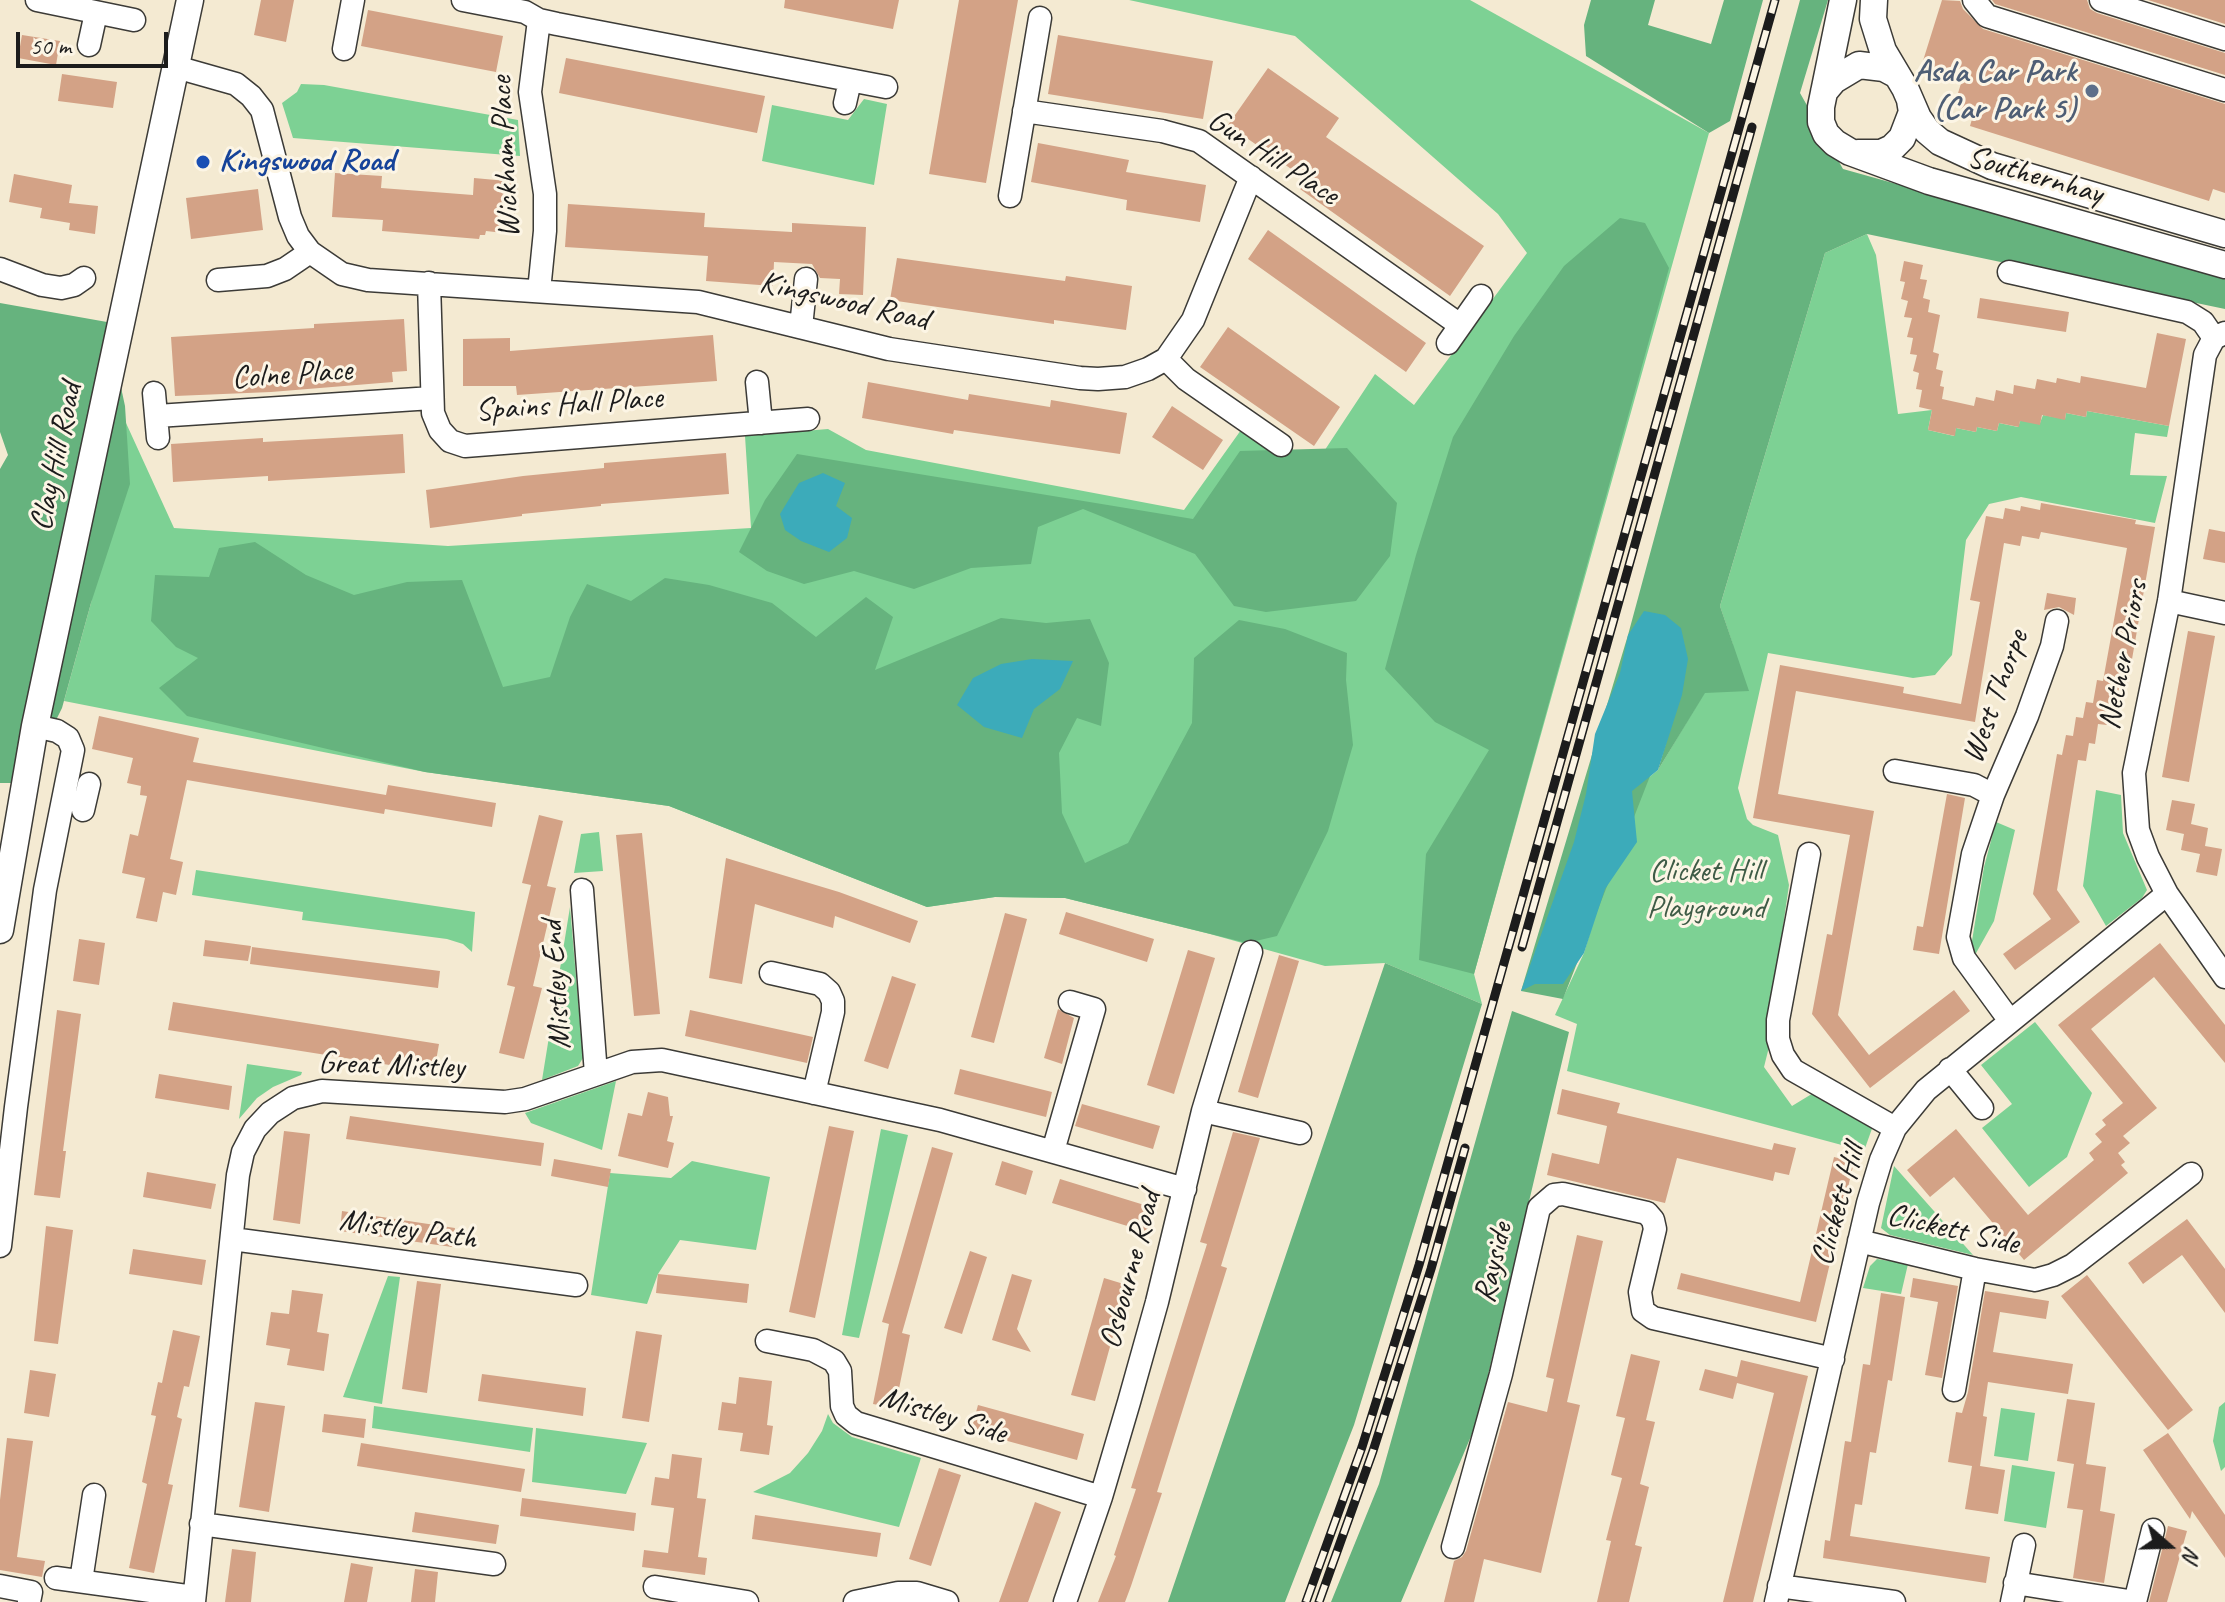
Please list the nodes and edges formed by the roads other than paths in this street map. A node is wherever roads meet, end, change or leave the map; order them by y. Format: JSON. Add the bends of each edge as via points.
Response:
{"nodes":[{"id":1,"x":37,"y":0,"type":"edge"},
{"id":2,"x":190,"y":0,"type":"edge"},
{"id":3,"x":353,"y":0,"type":"edge"},
{"id":4,"x":463,"y":0,"type":"edge"},
{"id":5,"x":1843,"y":0,"type":"edge"},
{"id":6,"x":1874,"y":0,"type":"edge"},
{"id":7,"x":1974,"y":0,"type":"edge"},
{"id":8,"x":2101,"y":0,"type":"edge"},
{"id":9,"x":96,"y":13,"type":"junction"},
{"id":10,"x":1040,"y":18,"type":"dead end"},
{"id":11,"x":134,"y":20,"type":"dead end"},
{"id":12,"x":539,"y":20,"type":"junction"},
{"id":13,"x":2225,"y":39,"type":"edge"},
{"id":14,"x":89,"y":45,"type":"dead end"},
{"id":15,"x":344,"y":49,"type":"dead end"},
{"id":16,"x":176,"y":67,"type":"junction"},
{"id":17,"x":1897,"y":75,"type":"junction"},
{"id":18,"x":886,"y":87,"type":"dead end"},
{"id":19,"x":2225,"y":90,"type":"edge"},
{"id":20,"x":1824,"y":92,"type":"junction"},
{"id":21,"x":1910,"y":100,"type":"junction"},
{"id":22,"x":1024,"y":111,"type":"junction"},
{"id":23,"x":1850,"y":152,"type":"junction"},
{"id":24,"x":1251,"y":177,"type":"junction"},
{"id":25,"x":1010,"y":196,"type":"dead end"},
{"id":26,"x":2225,"y":218,"type":"edge"},
{"id":27,"x":2192,"y":225,"type":"junction"},
{"id":28,"x":2225,"y":234,"type":"edge"},
{"id":29,"x":310,"y":252,"type":"junction"},
{"id":30,"x":2225,"y":265,"type":"edge"},
{"id":31,"x":0,"y":269,"type":"edge"},
{"id":32,"x":2009,"y":272,"type":"dead end"},
{"id":33,"x":84,"y":278,"type":"dead end"},
{"id":34,"x":806,"y":279,"type":"dead end"},
{"id":35,"x":218,"y":280,"type":"dead end"},
{"id":36,"x":429,"y":283,"type":"junction"},
{"id":37,"x":539,"y":291,"type":"junction"},
{"id":38,"x":1481,"y":296,"type":"dead end"},
{"id":39,"x":801,"y":327,"type":"junction"},
{"id":40,"x":2219,"y":335,"type":"edge"},
{"id":41,"x":1166,"y":359,"type":"junction"},
{"id":42,"x":757,"y":382,"type":"dead end"},
{"id":43,"x":154,"y":393,"type":"dead end"},
{"id":44,"x":432,"y":398,"type":"junction"},
{"id":45,"x":808,"y":419,"type":"dead end"},
{"id":46,"x":761,"y":423,"type":"junction"},
{"id":47,"x":1281,"y":445,"type":"dead end"},
{"id":48,"x":2169,"y":601,"type":"junction"},
{"id":49,"x":2225,"y":613,"type":"edge"},
{"id":50,"x":2057,"y":621,"type":"dead end"},
{"id":51,"x":35,"y":726,"type":"junction"},
{"id":52,"x":1895,"y":771,"type":"dead end"},
{"id":53,"x":1993,"y":795,"type":"junction"},
{"id":54,"x":1809,"y":854,"type":"dead end"},
{"id":55,"x":582,"y":890,"type":"dead end"},
{"id":56,"x":2167,"y":894,"type":"junction"},
{"id":57,"x":0,"y":930,"type":"edge"},
{"id":58,"x":1251,"y":952,"type":"dead end"},
{"id":59,"x":771,"y":973,"type":"dead end"},
{"id":60,"x":2225,"y":977,"type":"edge"},
{"id":61,"x":1070,"y":1002,"type":"dead end"},
{"id":62,"x":2010,"y":1021,"type":"junction"},
{"id":63,"x":1950,"y":1069,"type":"junction"},
{"id":64,"x":596,"y":1074,"type":"junction"},
{"id":65,"x":814,"y":1093,"type":"junction"},
{"id":66,"x":1982,"y":1108,"type":"dead end"},
{"id":67,"x":1203,"y":1111,"type":"junction"},
{"id":68,"x":1895,"y":1128,"type":"junction"},
{"id":69,"x":1300,"y":1133,"type":"dead end"},
{"id":70,"x":1053,"y":1151,"type":"junction"},
{"id":71,"x":2191,"y":1174,"type":"dead end"},
{"id":72,"x":1185,"y":1189,"type":"junction"},
{"id":73,"x":232,"y":1239,"type":"junction"},
{"id":74,"x":1859,"y":1241,"type":"junction"},
{"id":75,"x":0,"y":1246,"type":"edge"},
{"id":76,"x":1975,"y":1269,"type":"junction"},
{"id":77,"x":576,"y":1285,"type":"dead end"},
{"id":78,"x":767,"y":1341,"type":"dead end"},
{"id":79,"x":1833,"y":1359,"type":"junction"},
{"id":80,"x":1954,"y":1390,"type":"dead end"},
{"id":81,"x":94,"y":1495,"type":"dead end"},
{"id":82,"x":1101,"y":1497,"type":"junction"},
{"id":83,"x":201,"y":1524,"type":"junction"},
{"id":84,"x":2153,"y":1530,"type":"dead end"},
{"id":85,"x":2024,"y":1545,"type":"dead end"},
{"id":86,"x":1453,"y":1547,"type":"dead end"},
{"id":87,"x":494,"y":1564,"type":"dead end"},
{"id":88,"x":56,"y":1578,"type":"dead end"},
{"id":89,"x":81,"y":1581,"type":"junction"},
{"id":90,"x":0,"y":1586,"type":"edge"},
{"id":91,"x":655,"y":1587,"type":"dead end"},
{"id":92,"x":2014,"y":1593,"type":"edge"},
{"id":93,"x":1778,"y":1594,"type":"edge"},
{"id":94,"x":909,"y":1598,"type":"edge"},
{"id":95,"x":194,"y":1599,"type":"edge"},
{"id":96,"x":29,"y":1602,"type":"edge"},
{"id":97,"x":747,"y":1602,"type":"edge"},
{"id":98,"x":855,"y":1602,"type":"edge"},
{"id":99,"x":947,"y":1602,"type":"edge"},
{"id":100,"x":1065,"y":1602,"type":"edge"},
{"id":101,"x":1894,"y":1602,"type":"edge"}],
"edges":[{"from":1,"to":9,"type":"street"},
{"from":2,"to":16,"type":"street","name":"Clay Hill Road"},
{"from":3,"to":15,"type":"street"},
{"from":4,"to":12,"type":"street","via":[[525,12]]},
{"from":5,"to":20,"type":"street","name":"Southernhay"},
{"from":6,"to":17,"type":"street","name":"Southernhay","via":[[1877,35]]},
{"from":7,"to":19,"type":"street","via":[[1987,16]]},
{"from":8,"to":13,"type":"street"},
{"from":9,"to":11,"type":"street"},
{"from":9,"to":14,"type":"street"},
{"from":10,"to":22,"type":"street"},
{"from":12,"to":18,"type":"street","via":[[848,92]]},
{"from":12,"to":37,"type":"street","name":"Wickham Place","via":[[530,92],[545,194]]},
{"from":16,"to":29,"type":"street","name":"Kingswood Road","via":[[236,84],[262,110],[290,217]]},
{"from":16,"to":51,"type":"street","name":"Clay Hill Road"},
{"from":17,"to":20,"type":"street","via":[[1859,65]]},
{"from":17,"to":21,"type":"street","name":"Southernhay"},
{"from":20,"to":23,"type":"street","name":"Southernhay","via":[[1821,122],[1835,143]]},
{"from":21,"to":23,"type":"street","via":[[1909,125],[1892,148],[1867,155]]},
{"from":21,"to":27,"type":"street","name":"Southernhay","via":[[1927,131],[1973,159]]},
{"from":22,"to":24,"type":"street","name":"Gun Hill Place","via":[[1183,135]]},
{"from":22,"to":25,"type":"street"},
{"from":23,"to":30,"type":"street","name":"Southernhay","via":[[1929,181]]},
{"from":24,"to":38,"type":"street","name":"Gun Hill Place","via":[[1454,334]]},
{"from":24,"to":41,"type":"street","via":[[1193,320]]},
{"from":26,"to":27,"type":"street"},
{"from":27,"to":28,"type":"street","name":"Southernhay"},
{"from":29,"to":35,"type":"street","via":[[267,276]]},
{"from":29,"to":36,"type":"street","name":"Kingswood Road","via":[[342,274]]},
{"from":31,"to":33,"type":"street","via":[[61,288]]},
{"from":32,"to":40,"type":"street","via":[[2187,312]]},
{"from":34,"to":39,"type":"street"},
{"from":36,"to":37,"type":"street","name":"Kingswood Road"},
{"from":36,"to":44,"type":"street","name":"Spains Hall Place"},
{"from":37,"to":39,"type":"street","name":"Kingswood Road","via":[[698,302]]},
{"from":39,"to":41,"type":"street","name":"Kingswood Road","via":[[889,349],[1080,378],[1125,377]]},
{"from":40,"to":48,"type":"street","name":"Nether Priors","via":[[2205,355]]},
{"from":41,"to":47,"type":"street","via":[[1186,379]]},
{"from":42,"to":46,"type":"street"},
{"from":43,"to":44,"type":"street","name":"Colne Place","via":[[157,427]]},
{"from":44,"to":46,"type":"street","name":"Spains Hall Place","via":[[440,430],[465,446]]},
{"from":45,"to":46,"type":"street","name":"Spains Hall Place"},
{"from":48,"to":49,"type":"street"},
{"from":48,"to":56,"type":"street","name":"Nether Priors","via":[[2134,773],[2138,830]]},
{"from":50,"to":53,"type":"street","name":"West Thorpe","via":[[2027,716]]},
{"from":51,"to":57,"type":"street","name":"Clay Hill Road"},
{"from":51,"to":75,"type":"street","via":[[68,738],[81,796],[45,890]]},
{"from":52,"to":53,"type":"street","via":[[1974,785]]},
{"from":53,"to":62,"type":"street","name":"West Thorpe","via":[[1973,854],[1958,937],[1964,958]]},
{"from":54,"to":68,"type":"street","via":[[1778,1020],[1783,1055],[1793,1070]]},
{"from":55,"to":64,"type":"street","name":"Mistley End"},
{"from":56,"to":60,"type":"street","name":"Nether Priors"},
{"from":56,"to":62,"type":"street","name":"Clickett Hill"},
{"from":58,"to":67,"type":"street","name":"Osbourne Road"},
{"from":59,"to":65,"type":"street","via":[[820,984],[833,1001]]},
{"from":61,"to":70,"type":"street","via":[[1094,1009]]},
{"from":62,"to":63,"type":"street","name":"Clickett Hill"},
{"from":63,"to":66,"type":"street"},
{"from":63,"to":68,"type":"street","name":"Clickett Hill"},
{"from":64,"to":65,"type":"street","name":"Great Mistley","via":[[632,1062],[662,1060]]},
{"from":64,"to":73,"type":"street","name":"Great Mistley","via":[[505,1102],[322,1091],[293,1098],[255,1129],[243,1152]]},
{"from":65,"to":70,"type":"street","name":"Great Mistley"},
{"from":67,"to":69,"type":"street"},
{"from":67,"to":72,"type":"street","name":"Osbourne Road"},
{"from":68,"to":74,"type":"street","name":"Clickett Hill"},
{"from":70,"to":72,"type":"street","name":"Great Mistley"},
{"from":71,"to":76,"type":"street","name":"Clickett Side","via":[[2053,1275],[2035,1280]]},
{"from":72,"to":82,"type":"street","name":"Osbourne Road"},
{"from":73,"to":77,"type":"street","name":"Mistley Path"},
{"from":73,"to":83,"type":"street","name":"Great Mistley"},
{"from":74,"to":76,"type":"street","name":"Clickett Side"},
{"from":74,"to":79,"type":"street","name":"Clickett Hill"},
{"from":76,"to":80,"type":"street"},
{"from":78,"to":82,"type":"street","name":"Mistley Side","via":[[813,1350],[834,1361],[840,1371],[842,1406],[856,1423]]},
{"from":79,"to":86,"type":"street","name":"Rayside","via":[[1653,1318],[1643,1311],[1640,1292],[1653,1220],[1647,1213],[1554,1195],[1539,1208]]},
{"from":79,"to":93,"type":"street","name":"Clickett Hill"},
{"from":81,"to":89,"type":"street"},
{"from":82,"to":100,"type":"street","name":"Osbourne Road"},
{"from":83,"to":87,"type":"street"},
{"from":83,"to":95,"type":"street","name":"Great Mistley"},
{"from":84,"to":92,"type":"street","via":[[2135,1602]]},
{"from":85,"to":92,"type":"street"},
{"from":88,"to":89,"type":"street"},
{"from":89,"to":95,"type":"street"},
{"from":90,"to":96,"type":"street","via":[[31,1592]]},
{"from":91,"to":97,"type":"street"},
{"from":93,"to":101,"type":"street"},
{"from":94,"to":98,"type":"street","via":[[898,1593]]},
{"from":94,"to":99,"type":"street"}]}
